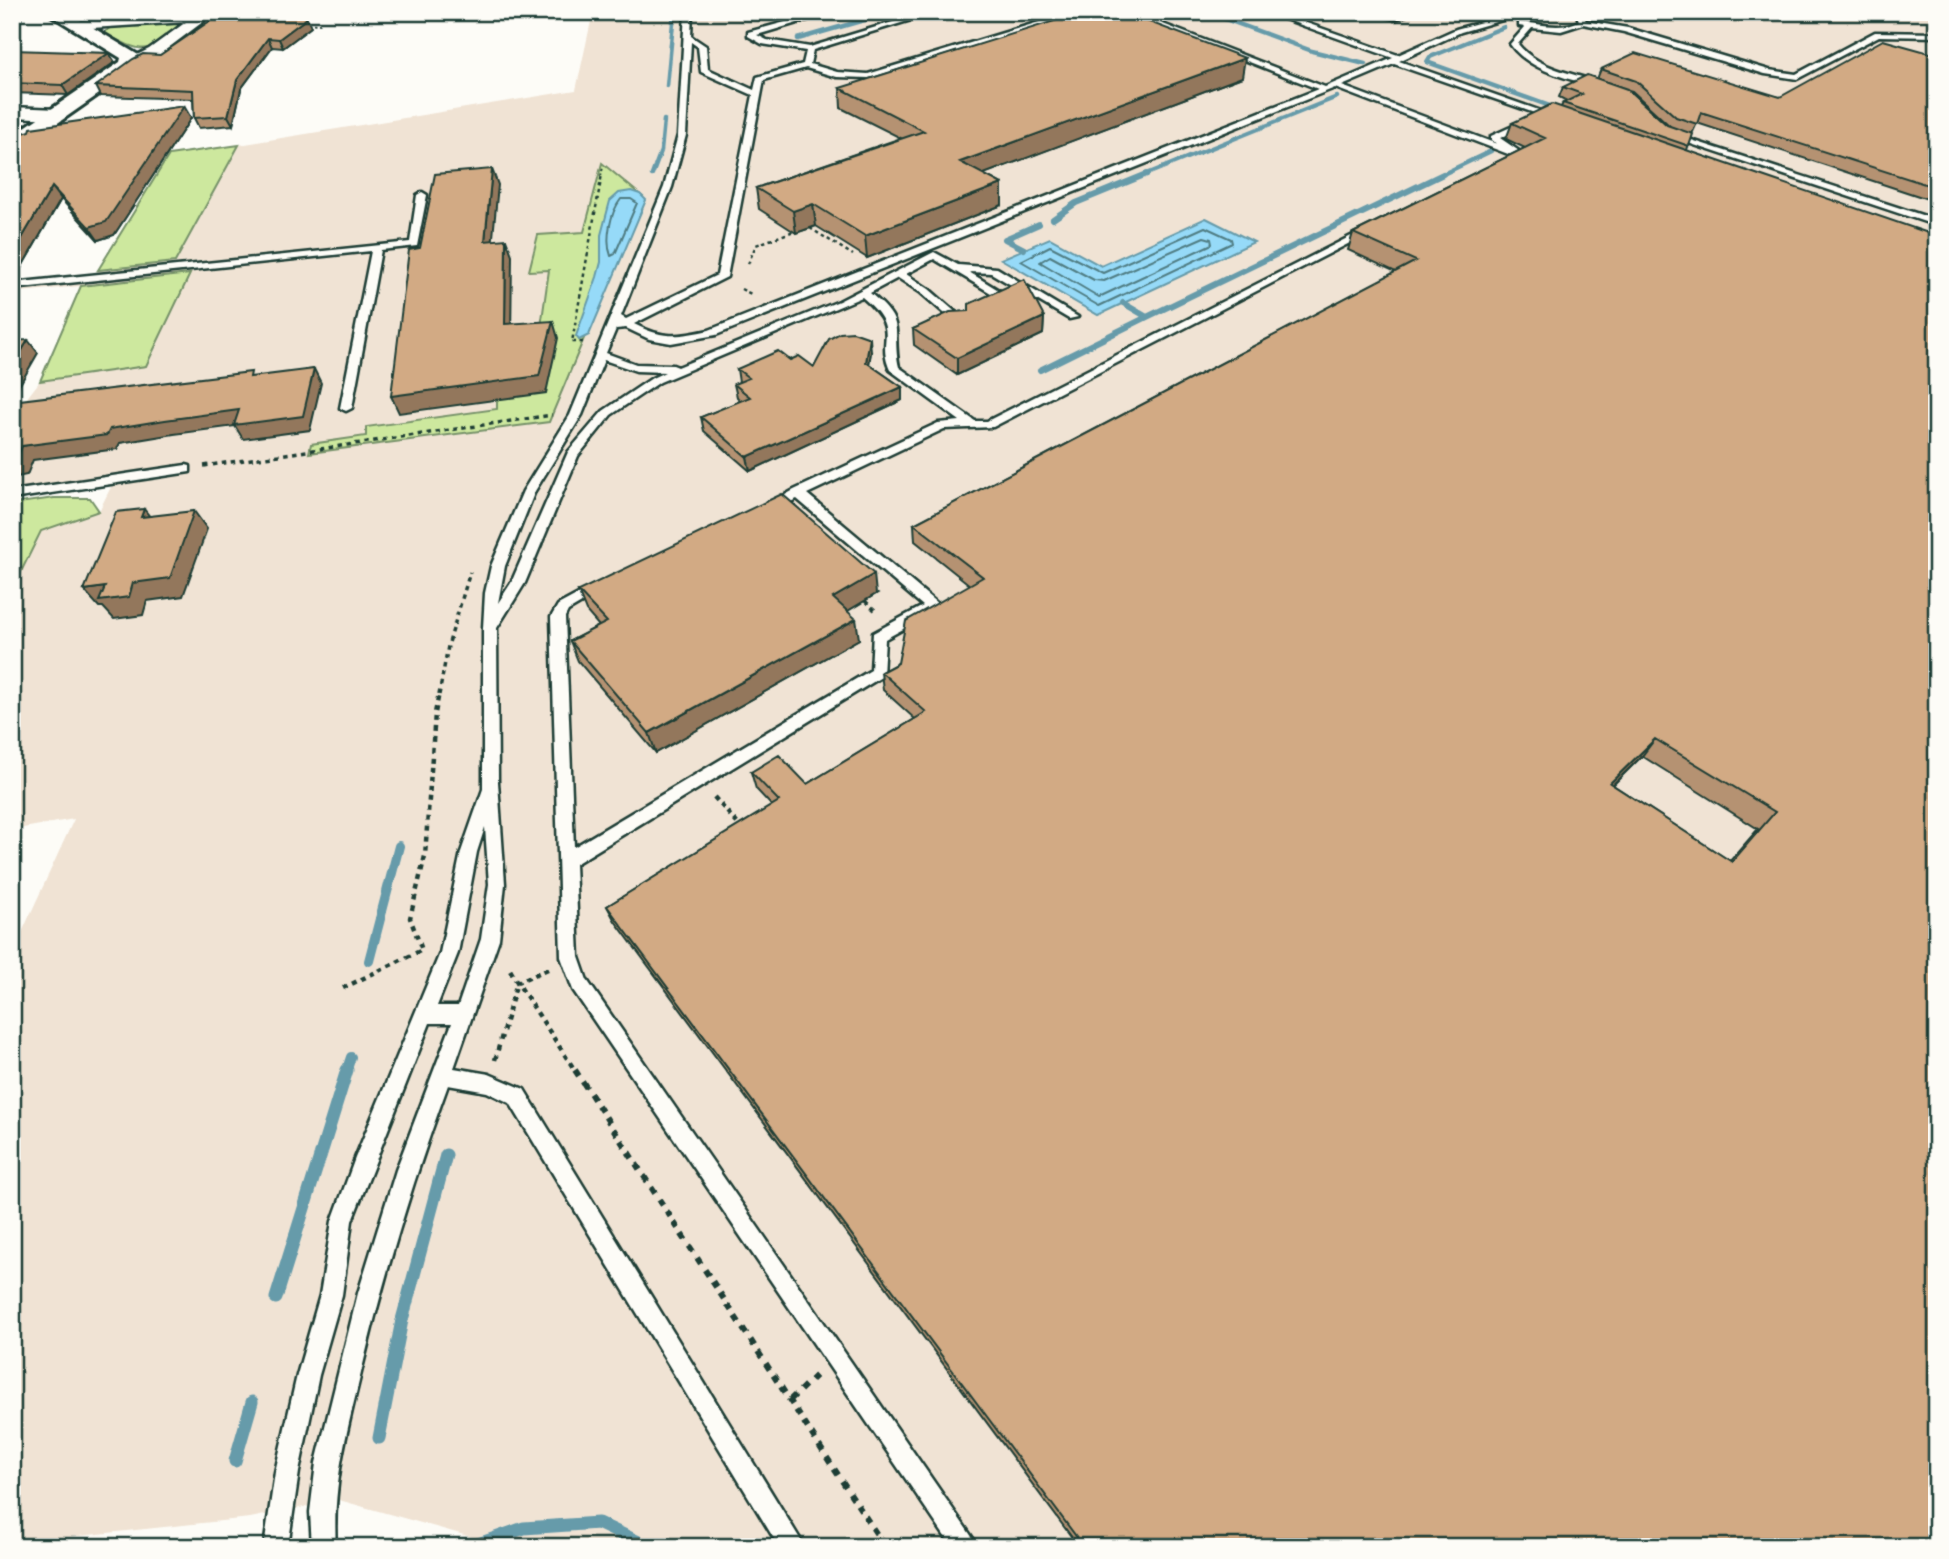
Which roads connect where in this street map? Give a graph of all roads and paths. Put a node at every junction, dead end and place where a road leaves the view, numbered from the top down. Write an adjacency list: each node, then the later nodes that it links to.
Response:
1 (54, 12): 13 (street)
2 (689, 12): 16 (lane)
3 (831, 12): 17 (lane)
4 (934, 12): 17 (lane)
5 (1080, 12): 20 (lane)
6 (1125, 12): 21 (lane)
7 (1268, 12): 18 (lane)
8 (1578, 12): 10 (lane)
9 (1505, 15): 14 (lane); 18 (lane)
10 (1582, 22): 14 (lane); 15 (lane)
11 (294, 23): 12 (path)
12 (322, 24)
13 (76, 25): 19 (street); 19 (street)
14 (1530, 26): 22 (lane)
15 (1937, 35)
16 (687, 36): 23 (lane); 47 (lane)
17 (810, 49): 20 (lane)
18 (1396, 60): 21 (lane); 26 (lane)
19 (128, 65): 25 (street)
20 (806, 65): 23 (lane)
21 (1331, 88): 30 (lane); 34 (lane)
22 (1613, 89)
23 (757, 94): 47 (lane)
24 (12, 112): 25 (street)
25 (57, 114): 29 (street)
26 (1546, 114): 27 (lane); 30 (lane)
27 (1559, 118)
28 (1660, 127): 35 (lane)
29 (12, 146)
30 (1519, 155): 32 (lane)
31 (603, 167): 49 (path)
32 (1494, 167)
33 (422, 195): 38 (lane)
34 (1054, 196): 39 (lane); 47 (lane)
35 (1937, 223)
36 (1383, 224): 54 (lane)
37 (810, 228): 40 (path)
38 (377, 248): 43 (lane); 52 (lane)
39 (934, 255): 41 (lane); 42 (lane)
40 (860, 259)
41 (957, 268): 45 (lane); 46 (lane)
42 (898, 274): 44 (lane); 48 (lane)
43 (12, 286)
44 (863, 292): 51 (lane); 54 (lane)
45 (1005, 297)
46 (1073, 317)
47 (621, 321): 49 (lane)
48 (963, 324)
49 (609, 337): 50 (lane)
50 (601, 355): 51 (lane); 60 (lane)
51 (700, 361): 60 (lane)
52 (346, 408)
53 (560, 414): 55 (path)
54 (971, 425): 56 (lane)
55 (186, 469): 57 (lane)
56 (798, 494): 58 (lane); 64 (lane)
57 (12, 495)
58 (750, 517)
59 (615, 580): 64 (lane)
60 (490, 628): 61 (lane)
61 (490, 782): 70 (lane); 71 (lane)
62 (707, 789): 63 (path)
63 (750, 838)
64 (567, 860): 74 (lane)
65 (422, 950): 69 (path)
66 (506, 964): 68 (path)
67 (548, 969): 68 (path)
68 (517, 982): 72 (path); 75 (path)
69 (343, 988)
70 (425, 1014): 71 (lane); 76 (lane)
71 (464, 1015): 73 (lane)
72 (493, 1068)
73 (442, 1075): 77 (lane); 78 (lane)
74 (836, 1357): 75 (path); 80 (lane)
75 (790, 1400): 79 (path)
76 (276, 1547)
77 (324, 1547)
78 (793, 1547)
79 (886, 1547)
80 (967, 1547)

